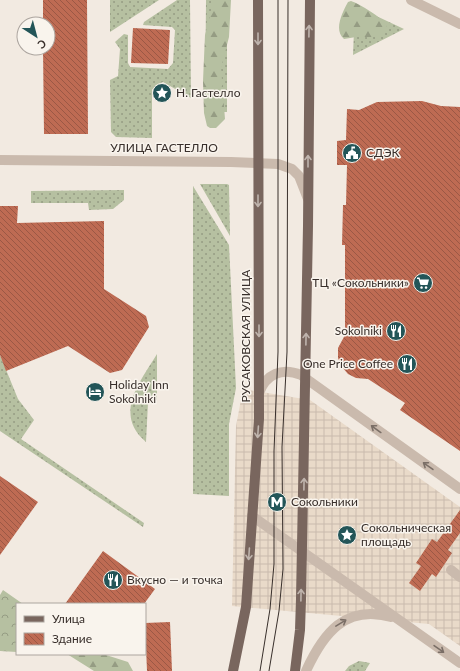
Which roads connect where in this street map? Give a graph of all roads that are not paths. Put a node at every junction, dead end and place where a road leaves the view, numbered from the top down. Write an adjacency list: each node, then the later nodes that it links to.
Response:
1 (258, 0): 6 (main road, РУСАКОВСКАЯ УЛИЦА, one-way to 6)
2 (310, 0): 7 (main road, one-way to 2)
3 (412, 0): 4 (street)
4 (460, 24)
5 (0, 160): 6 (street, УЛИЦА ГАСТЕЛЛО)
6 (258, 162): 7 (street, УЛИЦА ГАСТЕЛЛО); 9 (main road, РУСАКОВСКАЯ УЛИЦА, one-way to 9)
7 (308, 200): 8 (main road, one-way to 7)
8 (306, 378): 9 (street); 10 (street, one-way to 8); 12 (main road, one-way to 8)
9 (259, 393): 11 (main road, РУСАКОВСКАЯ УЛИЦА, one-way to 11)
10 (460, 488)
11 (252, 516): 12 (street); 17 (main road, РУСАКОВСКАЯ УЛИЦА, one-way to 17)
12 (302, 551): 15 (street); 18 (main road, one-way to 12)
13 (451, 570): 14 (street)
14 (460, 576)
15 (397, 619): 16 (street, one-way to 16); 19 (street, one-way to 15)
16 (460, 663)
17 (234, 671)
18 (295, 671)
19 (306, 671)

